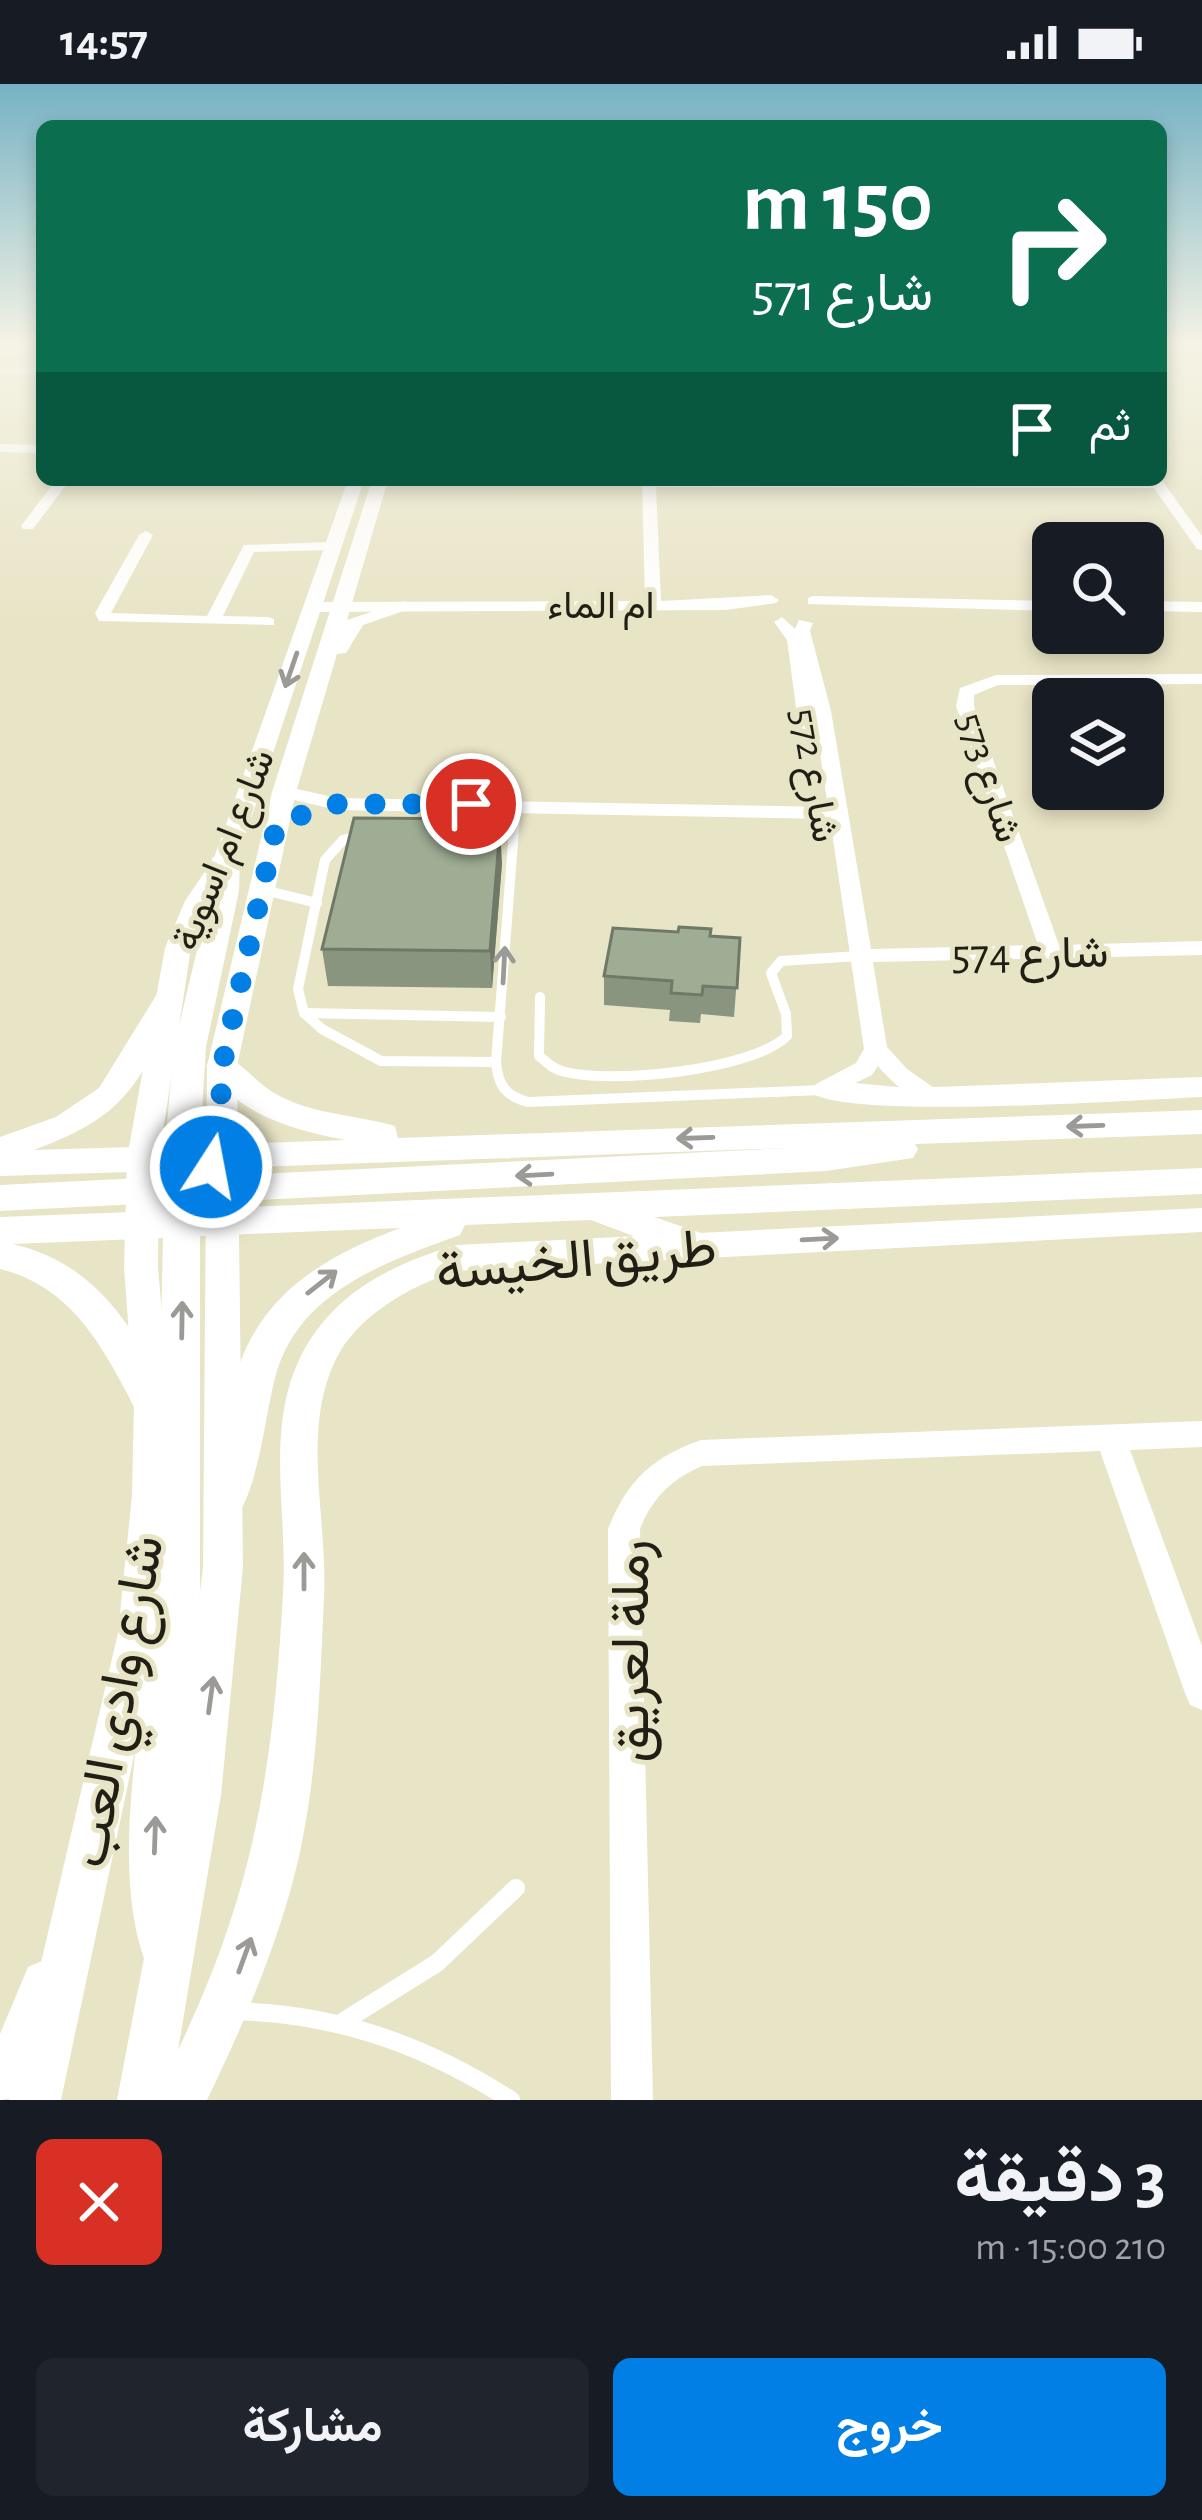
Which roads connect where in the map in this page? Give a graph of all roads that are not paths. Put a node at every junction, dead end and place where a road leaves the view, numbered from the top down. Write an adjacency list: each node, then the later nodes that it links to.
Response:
1 (0, 448): 2 (street)
2 (36, 448)
3 (58, 486): 8 (street)
4 (354, 486): 10 (street, شارع ام اسوية)
5 (378, 486): 12 (street, شارع ام اسوية)
6 (649, 486): 13 (street)
7 (1159, 486): 11 (street)
8 (28, 526)
9 (146, 535): 20 (street)
10 (333, 544): 14 (street, شارع ام اسوية); 20 (street)
11 (1202, 546)
12 (344, 596): 14 (street); 15 (street); 22 (street, شارع ام اسوية)
13 (653, 603): 15 (street, ام الماء); 19 (street, ام الماء)
14 (314, 604): 32 (street, شارع ام اسوية, one-way to 32)
15 (412, 604): 22 (street)
16 (1032, 606): 19 (street, ام الماء)
17 (1164, 606): 18 (street)
18 (1202, 607)
19 (793, 609): 27 (street, شارع 572)
20 (212, 622): 21 (street)
21 (268, 622)
22 (322, 666): 24 (street, شارع ام اسوية)
23 (1202, 680): 36 (street, شارع 573)
24 (284, 792): 25 (street); 28 (street, شارع ام اسوية)
25 (337, 804): 26 (street); 28 (street)
26 (516, 804): 27 (street); 30 (lane)
27 (827, 809): 37 (street, شارع 572)
28 (277, 823): 33 (street, شارع ام اسوية)
29 (488, 834): 30 (lane)
30 (512, 834): 41 (lane, one-way to 30)
31 (371, 835): 34 (lane)
32 (226, 858): 39 (street, شارع ام اسوية); 53 (main road)
33 (260, 889): 34 (lane); 44 (street, شارع ام اسوية)
34 (317, 903): 40 (lane)
35 (1202, 948): 36 (street, شارع 574)
36 (1051, 952): 37 (street, شارع 574)
37 (859, 956): 38 (lane); 42 (street, شارع 572)
38 (539, 997)
39 (168, 1001): 50 (main road); 53 (street, شارع ام اسوية)
40 (304, 1013): 41 (lane); 43 (lane)
41 (501, 1017): 43 (lane)
42 (876, 1049): 46 (street); 47 (street)
43 (496, 1062): 46 (lane)
44 (222, 1066): 49 (main road); 53 (street, شارع ام اسوية)
45 (1202, 1087): 47 (street, طريق الخيسة)
46 (824, 1090): 47 (street, طريق الخيسة)
47 (937, 1113): 48 (main road, طريق الخيسة, one-way to 47); 49 (main road, طريق الخيسة, one-way to 49); 53 (main road, one-way to 53)
48 (1202, 1122)
49 (444, 1147): 53 (main road, طريق الخيسة)
50 (0, 1150)
51 (0, 1164): 53 (main road, طريق الخيسة)
52 (1202, 1180): 55 (main road, طريق الخيسة)
53 (181, 1190): 54 (main road); 56 (main road, طريق الخيسة); 58 (main road, طريق الخيسة); 63 (street, شارع وادي العب); 66 (street, شارع وادي العب); 70 (main road, one-way to 53)
54 (0, 1198)
55 (587, 1208): 56 (main road, طريق الخيسة); 59 (main road)
56 (483, 1212): 66 (main road, one-way to 56)
57 (1202, 1220): 59 (street, طريق الخيسة, one-way to 57)
58 (0, 1231)
59 (694, 1245): 71 (street, طريق الخيسة, one-way to 59)
60 (0, 1255): 62 (main road)
61 (0, 1270): 62 (street)
62 (55, 1273): 63 (main road)
63 (152, 1402): 69 (street, شارع وادي العب)
64 (1202, 1434): 65 (street, رملة لعريق)
65 (1111, 1438): 67 (street); 78 (street, رملة لعريق)
66 (226, 1497): 70 (street, شارع وادي العب, one-way to 66)
67 (1202, 1693)
68 (516, 1888): 72 (lane)
69 (77, 1909): 73 (street); 74 (street, شارع وادي العب)
70 (167, 1950): 75 (street, شارع وادي العب)
71 (224, 2011): 72 (lane); 76 (street, طريق الخيسة)
72 (344, 2021): 77 (lane)
73 (0, 2083)
74 (35, 2100)
75 (143, 2100)
76 (180, 2100)
77 (511, 2100)
78 (632, 2100)

